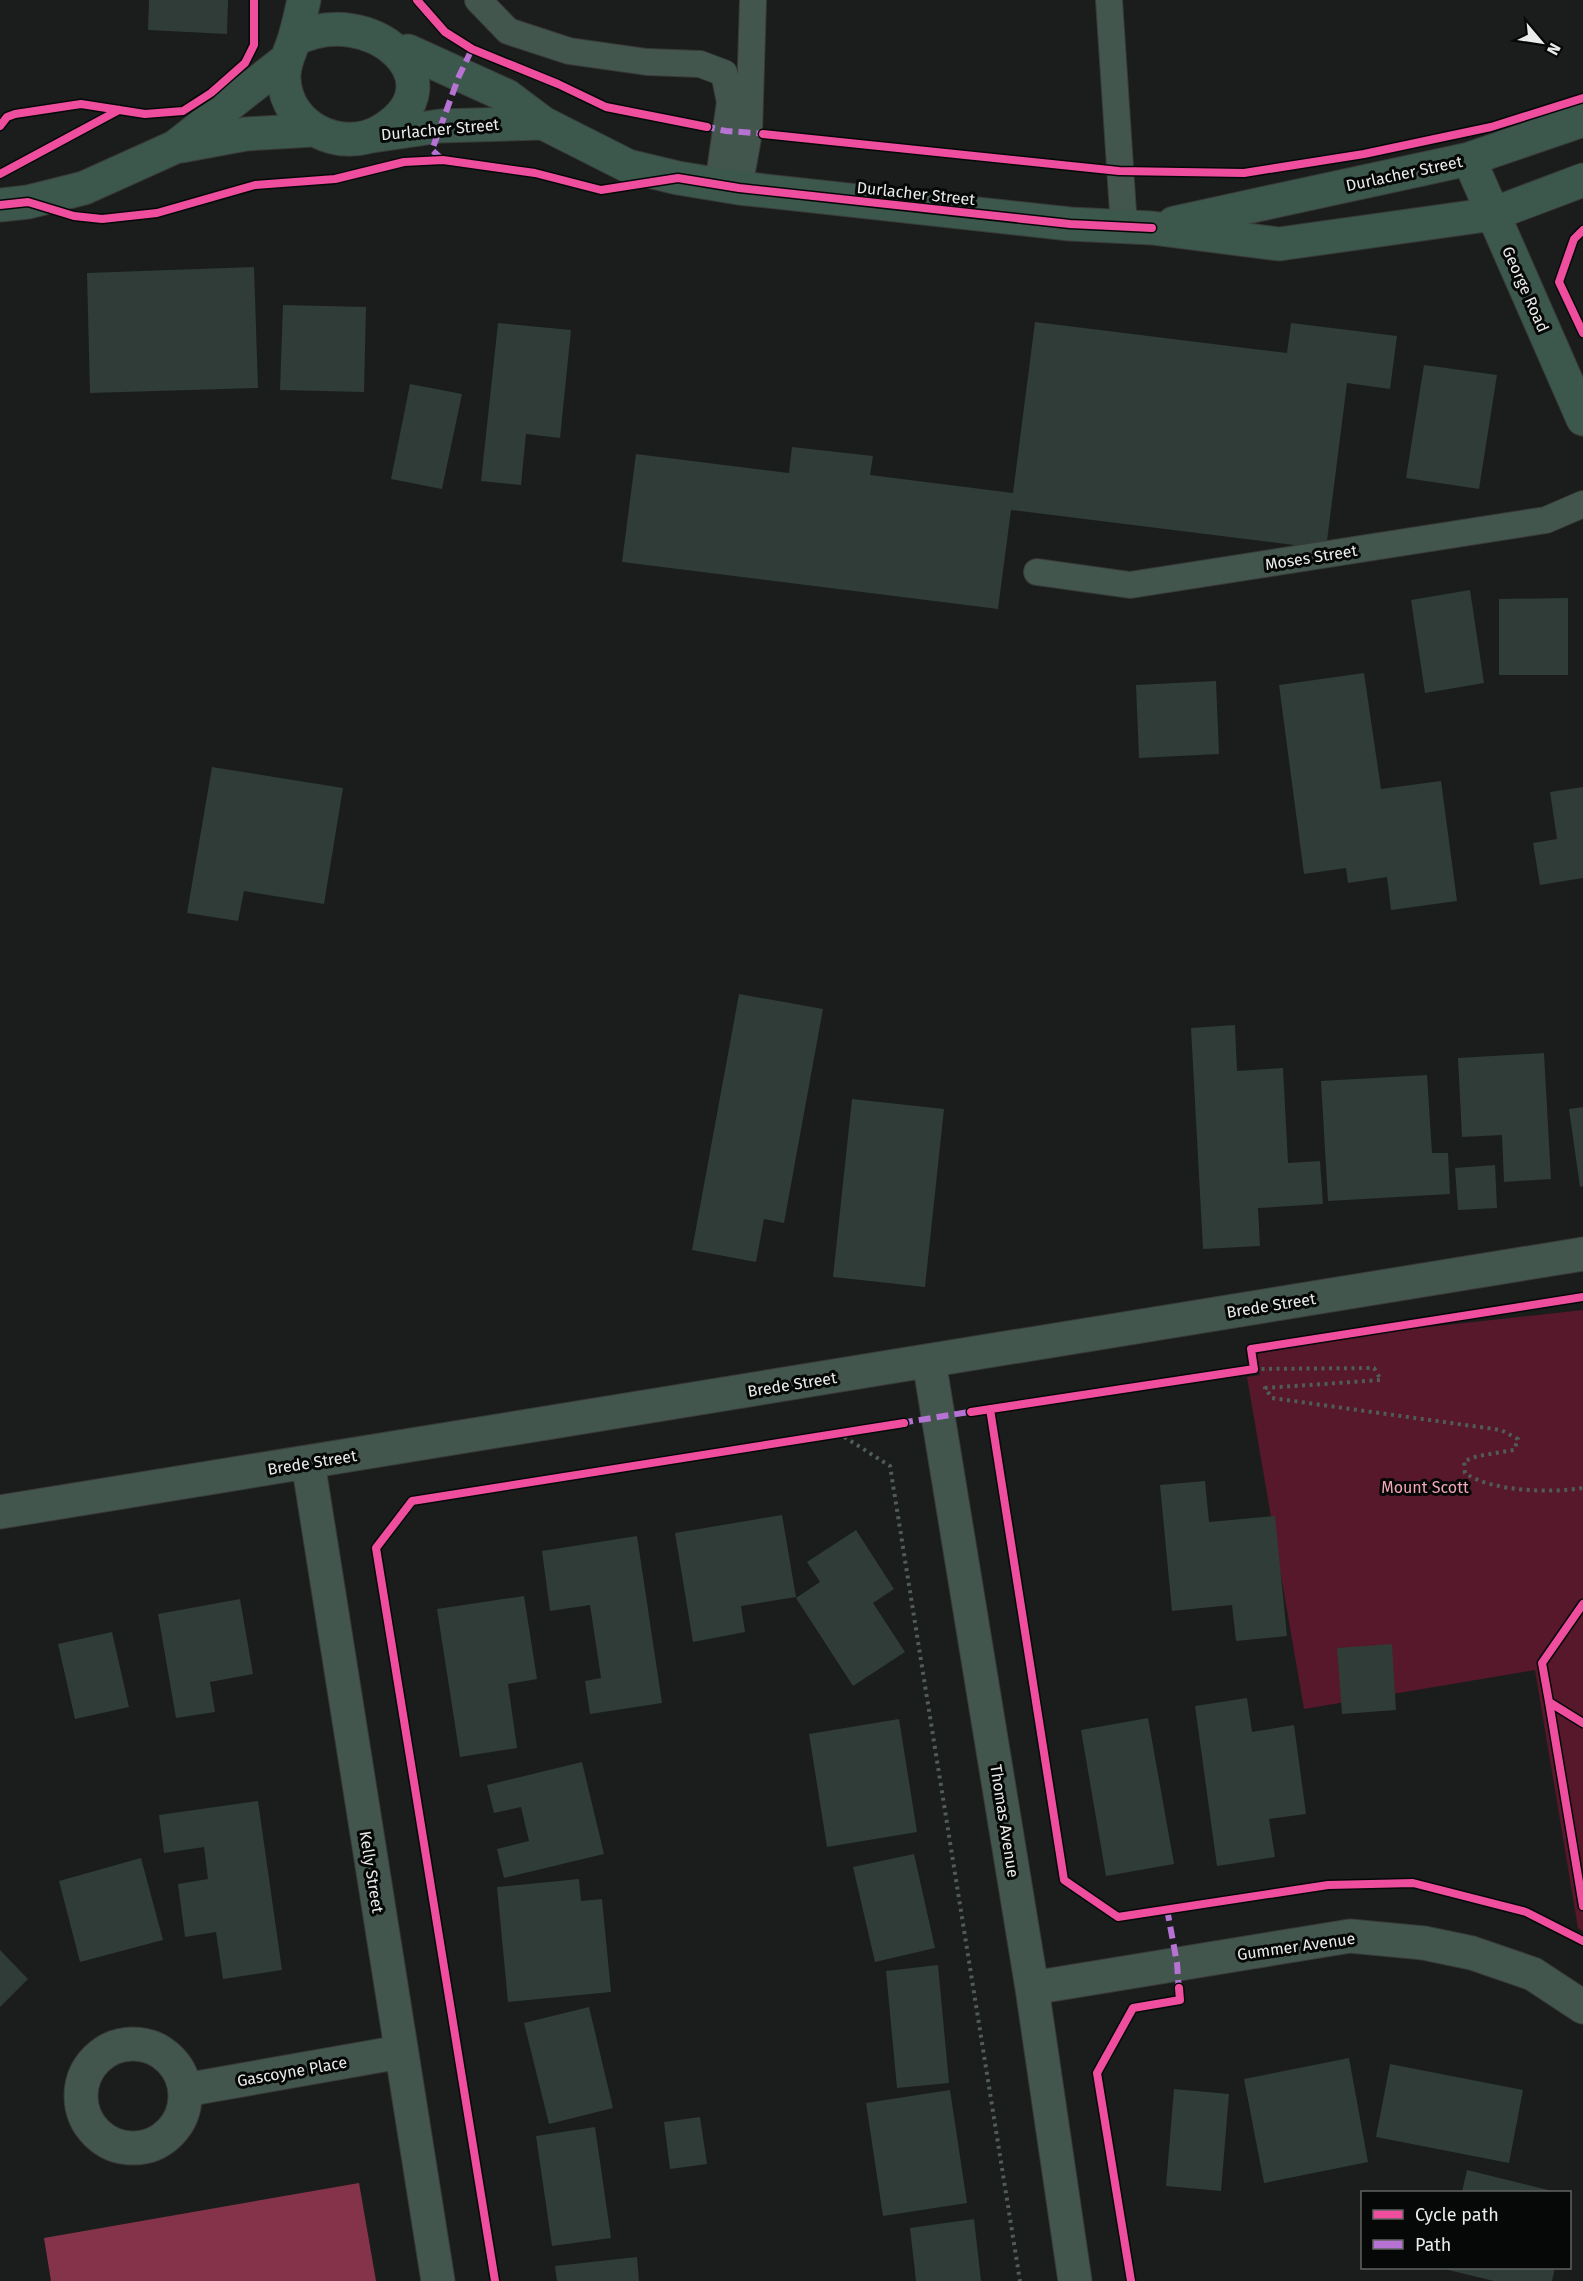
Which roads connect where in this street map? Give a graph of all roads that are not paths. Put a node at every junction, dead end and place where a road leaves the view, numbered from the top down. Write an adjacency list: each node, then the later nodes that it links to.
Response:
1 (304, 0): 6 (main road)
2 (478, 0): 14 (lane)
3 (753, 0): 14 (lane)
4 (1110, 0): 17 (lane)
5 (397, 31): 6 (main road); 8 (main road, Durlacher Street); 10 (main road)
6 (290, 50): 9 (main road); 11 (main road)
7 (1583, 120): 12 (main road, Durlacher Street)
8 (543, 123): 10 (main road, Durlacher Street); 14 (main road, Durlacher Street)
9 (313, 130): 10 (main road); 11 (main road)
10 (372, 136)
11 (175, 147): 15 (main road)
12 (1469, 159): 16 (main road, George Road); 17 (main road, Durlacher Street)
13 (1583, 180): 16 (main road, Durlacher Street)
14 (728, 187): 17 (main road, Durlacher Street)
15 (0, 205)
16 (1493, 214): 17 (main road, Durlacher Street); 18 (main road, George Road)
17 (1138, 227)
18 (1583, 419)
19 (1583, 504): 20 (lane, Moses Street)
20 (1037, 572)
21 (1583, 1254): 22 (street, Brede Street)
22 (929, 1361): 23 (street, Brede Street); 25 (street, Thomas Avenue)
23 (308, 1462): 24 (street, Brede Street); 27 (street, Kelly Street)
24 (0, 1512)
25 (1032, 1988): 26 (street, Gummer Avenue); 30 (street, Thomas Avenue)
26 (1583, 2007)
27 (400, 2052): 28 (street, Gascoyne Place); 29 (street, Kelly Street)
28 (185, 2090)
29 (438, 2281)
30 (1075, 2281)

